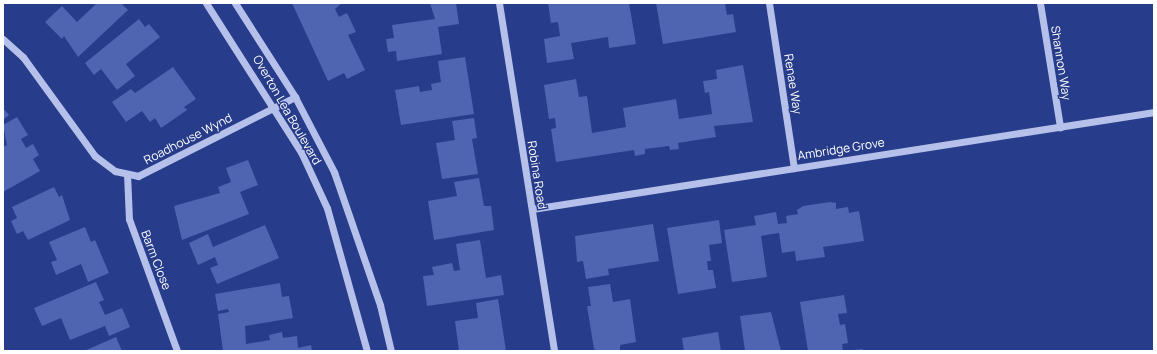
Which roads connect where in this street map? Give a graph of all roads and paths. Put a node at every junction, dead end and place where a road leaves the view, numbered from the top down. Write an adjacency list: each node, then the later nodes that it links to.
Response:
1 (206, 3): 8 (street, Overton Lea Boulevard)
2 (235, 3): 7 (street, Overton Lea Boulevard)
3 (499, 3): 13 (street, Robina Road)
4 (769, 3): 11 (street, Renae Way)
5 (1040, 3): 10 (street, Shannon Way)
6 (3, 39): 12 (street, Roadhouse Wynd)
7 (295, 97): 8 (street, Roadhouse Wynd); 16 (street, Overton Lea Boulevard)
8 (274, 108): 12 (street, Roadhouse Wynd); 15 (street, Overton Lea Boulevard)
9 (1154, 112): 10 (street, Ambridge Grove)
10 (1060, 127): 11 (street, Ambridge Grove)
11 (794, 168): 13 (street, Ambridge Grove)
12 (127, 174): 14 (street, Barm Close)
13 (532, 209): 17 (street, Robina Road)
14 (177, 351)
15 (367, 351)
16 (391, 351)
17 (554, 351)

